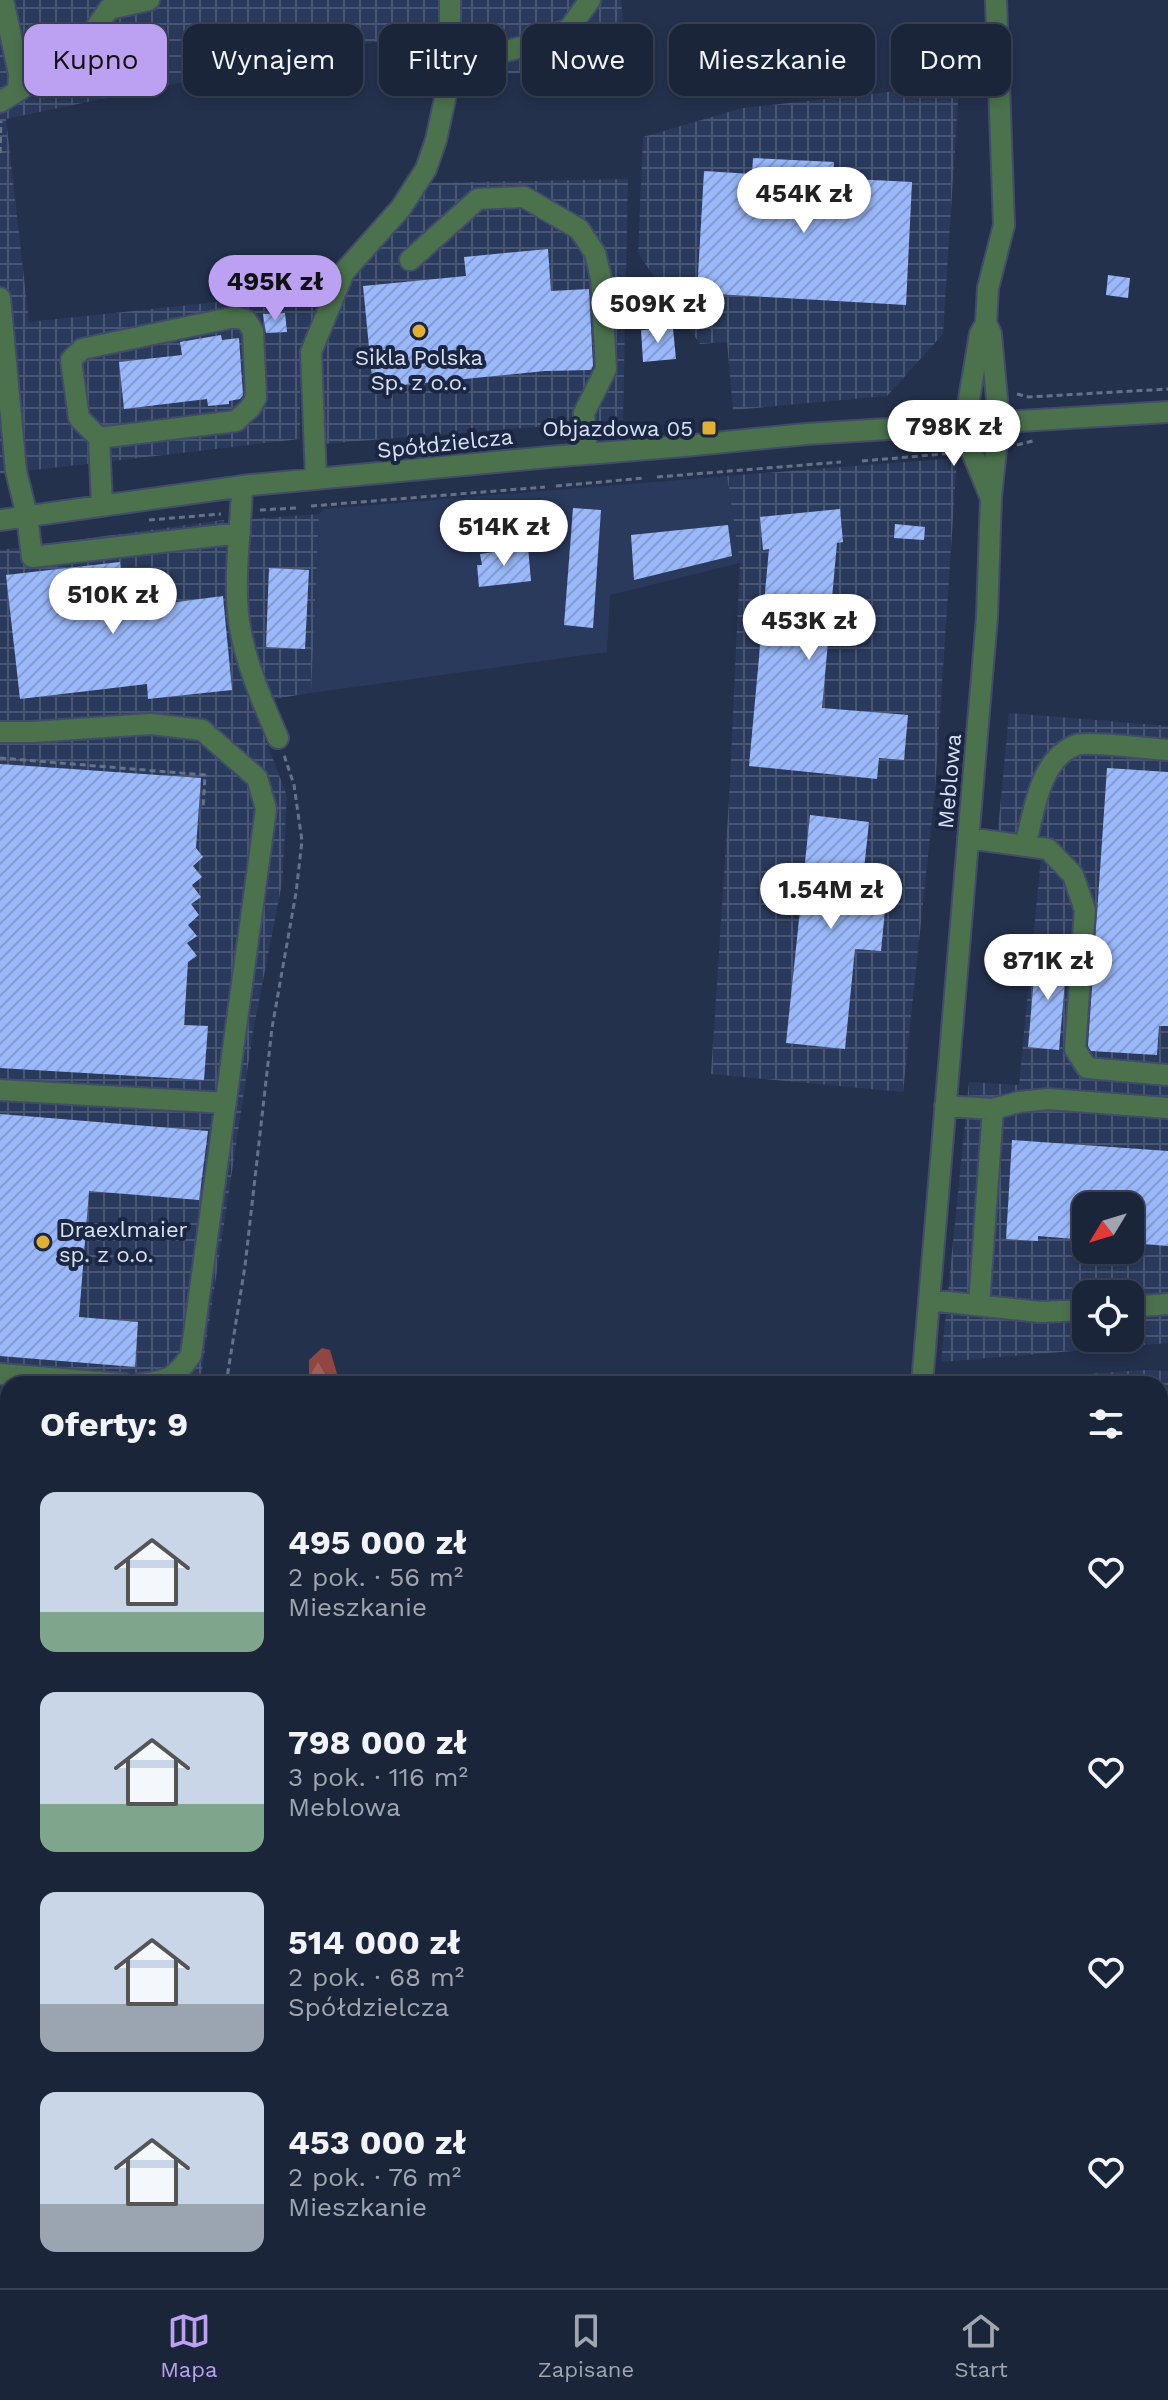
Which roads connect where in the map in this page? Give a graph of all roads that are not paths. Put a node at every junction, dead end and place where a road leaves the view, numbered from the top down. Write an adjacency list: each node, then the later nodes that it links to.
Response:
1 (3, 0): 9 (street)
2 (450, 0): 7 (street)
3 (590, 0): 8 (street)
4 (996, 0): 14 (street)
5 (106, 4): 6 (street); 9 (street)
6 (143, 6)
7 (450, 24)
8 (506, 51)
9 (18, 91): 11 (street)
10 (445, 96): 20 (street)
11 (2, 108)
12 (410, 260): 19 (street)
13 (0, 298): 24 (street)
14 (986, 323): 16 (street); 17 (street)
15 (1168, 412): 16 (street, Spółdzielcza)
16 (999, 421): 17 (street, Spółdzielcza); 22 (street, Meblowa)
17 (965, 423): 19 (street, Spółdzielcza); 22 (street)
18 (99, 438): 18 (street); 23 (street)
19 (587, 454): 20 (street, Spółdzielcza)
20 (316, 479): 21 (street, Spółdzielcza)
21 (242, 486): 23 (street, Spółdzielcza); 26 (street)
22 (991, 497): 30 (street, Meblowa)
23 (102, 506): 24 (street, Spółdzielcza)
24 (27, 516): 25 (street, Spółdzielcza); 26 (street)
25 (0, 520)
26 (240, 533): 28 (street)
27 (0, 732): 34 (street)
28 (278, 738)
29 (1168, 750): 31 (street)
30 (968, 838): 31 (street); 35 (street, Meblowa)
31 (1025, 846): 32 (street)
32 (1168, 1075)
33 (0, 1090): 34 (street)
34 (226, 1103): 45 (street)
35 (945, 1106): 37 (street); 38 (street, Meblowa)
36 (1168, 1108): 37 (street)
37 (993, 1109): 40 (street)
38 (929, 1300): 40 (street); 46 (street, Meblowa)
39 (1168, 1304): 41 (street)
40 (979, 1305): 42 (street)
41 (1144, 1306)
42 (1072, 1311)
43 (0, 1374): 44 (street)
44 (25, 1376)
45 (174, 1376)
46 (923, 1376)

